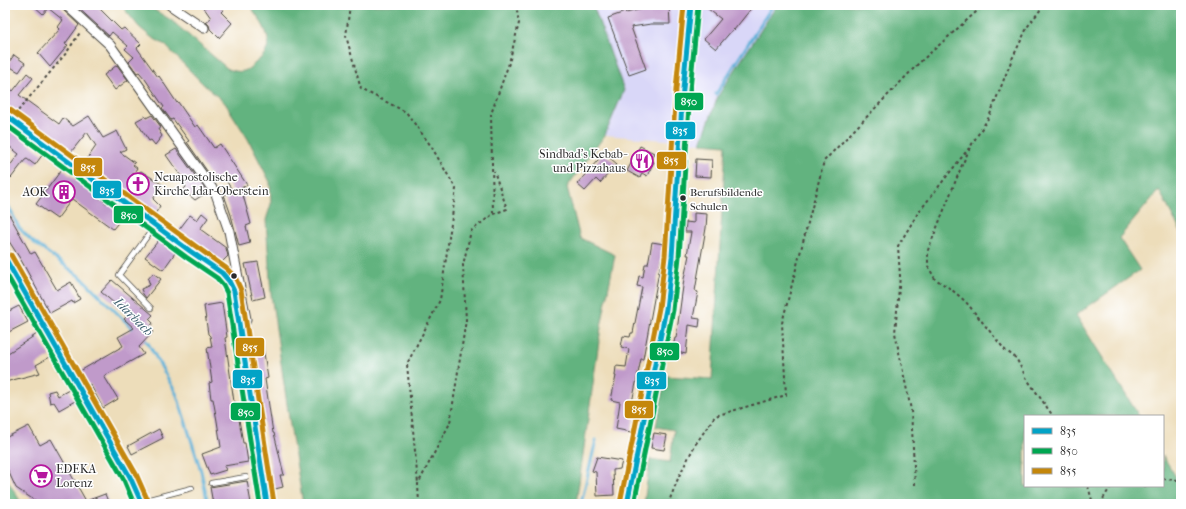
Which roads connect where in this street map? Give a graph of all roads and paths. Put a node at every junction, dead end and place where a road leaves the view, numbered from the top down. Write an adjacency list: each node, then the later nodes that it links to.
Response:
1 (66, 5): 8 (street)
2 (170, 5): 9 (street)
3 (350, 5): 22 (path)
4 (516, 5): 12 (path)
5 (691, 5): 31 (main road)
6 (984, 5): 32 (path)
7 (1044, 5): 11 (path)
8 (86, 23): 10 (path); 17 (street)
9 (204, 28)
10 (8, 117): 14 (main road)
11 (972, 144): 18 (path); 23 (path)
12 (492, 168): 13 (path); 13 (path)
13 (493, 214): 22 (path)
14 (156, 226): 16 (lane); 17 (main road)
15 (5, 258): 28 (main road)
16 (150, 308)
17 (242, 340): 29 (main road)
18 (1051, 415)
19 (246, 477): 21 (lane)
20 (1164, 479): 27 (path)
21 (210, 483)
22 (418, 484): 30 (path)
23 (915, 485)
24 (1088, 487): 33 (path)
25 (1110, 487): 34 (path)
26 (192, 488): 28 (lane)
27 (1181, 488)
28 (141, 503)
29 (267, 504)
30 (419, 504)
31 (627, 504)
32 (668, 504)
33 (1093, 504)
34 (1100, 504)

